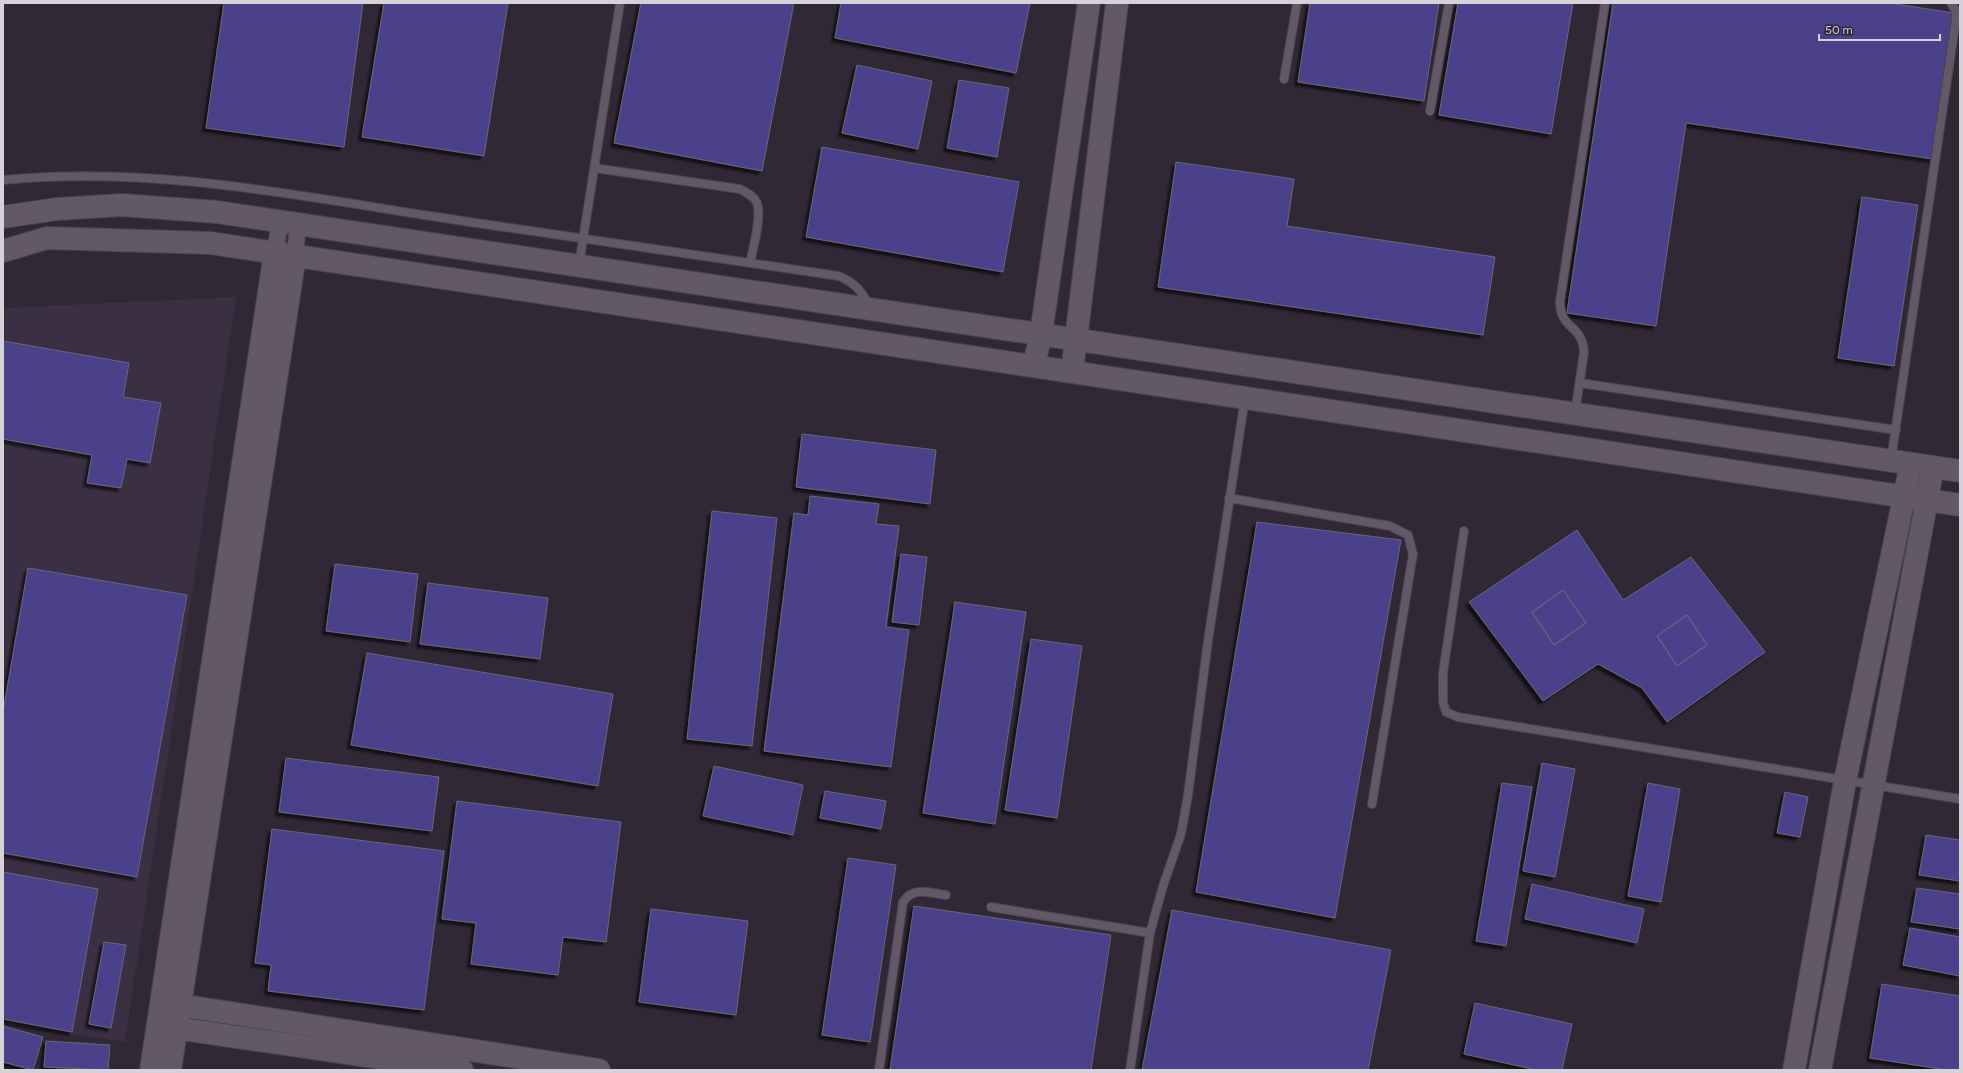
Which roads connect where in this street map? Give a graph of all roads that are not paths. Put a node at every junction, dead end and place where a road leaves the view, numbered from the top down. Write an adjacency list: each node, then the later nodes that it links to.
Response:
1 (620, 3): 10 (lane)
2 (1089, 3): 20 (street)
3 (1117, 3): 21 (street)
4 (1297, 3): 8 (lane)
5 (1449, 3): 9 (lane)
6 (1605, 3): 24 (lane)
7 (1951, 3): 27 (lane)
8 (1284, 79)
9 (1430, 111)
10 (594, 168): 14 (lane); 17 (lane)
11 (3, 180): 14 (lane)
12 (3, 217): 13 (street)
13 (289, 223): 16 (street); 18 (street)
14 (583, 240): 17 (lane); 18 (lane)
15 (3, 251): 16 (street)
16 (285, 254): 22 (street); 43 (street)
17 (750, 263): 19 (lane)
18 (579, 266): 19 (street)
19 (872, 309): 20 (street)
20 (1041, 334): 21 (street); 22 (street)
21 (1075, 340): 23 (street); 26 (street)
22 (1034, 365): 23 (street)
23 (1072, 372): 25 (street)
24 (1580, 383): 26 (lane); 27 (lane)
25 (1245, 398): 31 (street); 32 (lane)
26 (1575, 414): 28 (street)
27 (1896, 430): 28 (lane)
28 (1901, 463): 29 (street); 31 (street)
29 (1933, 467): 30 (street); 33 (street)
30 (1960, 471)
31 (1906, 496): 33 (street); 36 (street)
32 (1229, 498): 39 (lane); 42 (lane)
33 (1928, 500): 34 (street); 37 (street)
34 (1960, 505)
35 (1464, 531): 36 (lane)
36 (1845, 781): 37 (lane); 51 (street)
37 (1872, 786): 38 (lane); 52 (street)
38 (1960, 799)
39 (1372, 804)
40 (946, 895): 49 (lane)
41 (991, 907): 42 (lane)
42 (1150, 933): 50 (lane)
43 (170, 1004): 44 (street); 48 (street)
44 (167, 1026): 45 (street); 46 (street); 47 (street)
45 (151, 1070)
46 (170, 1070)
47 (462, 1070)
48 (599, 1070)
49 (880, 1070)
50 (1130, 1070)
51 (1794, 1070)
52 (1820, 1070)

